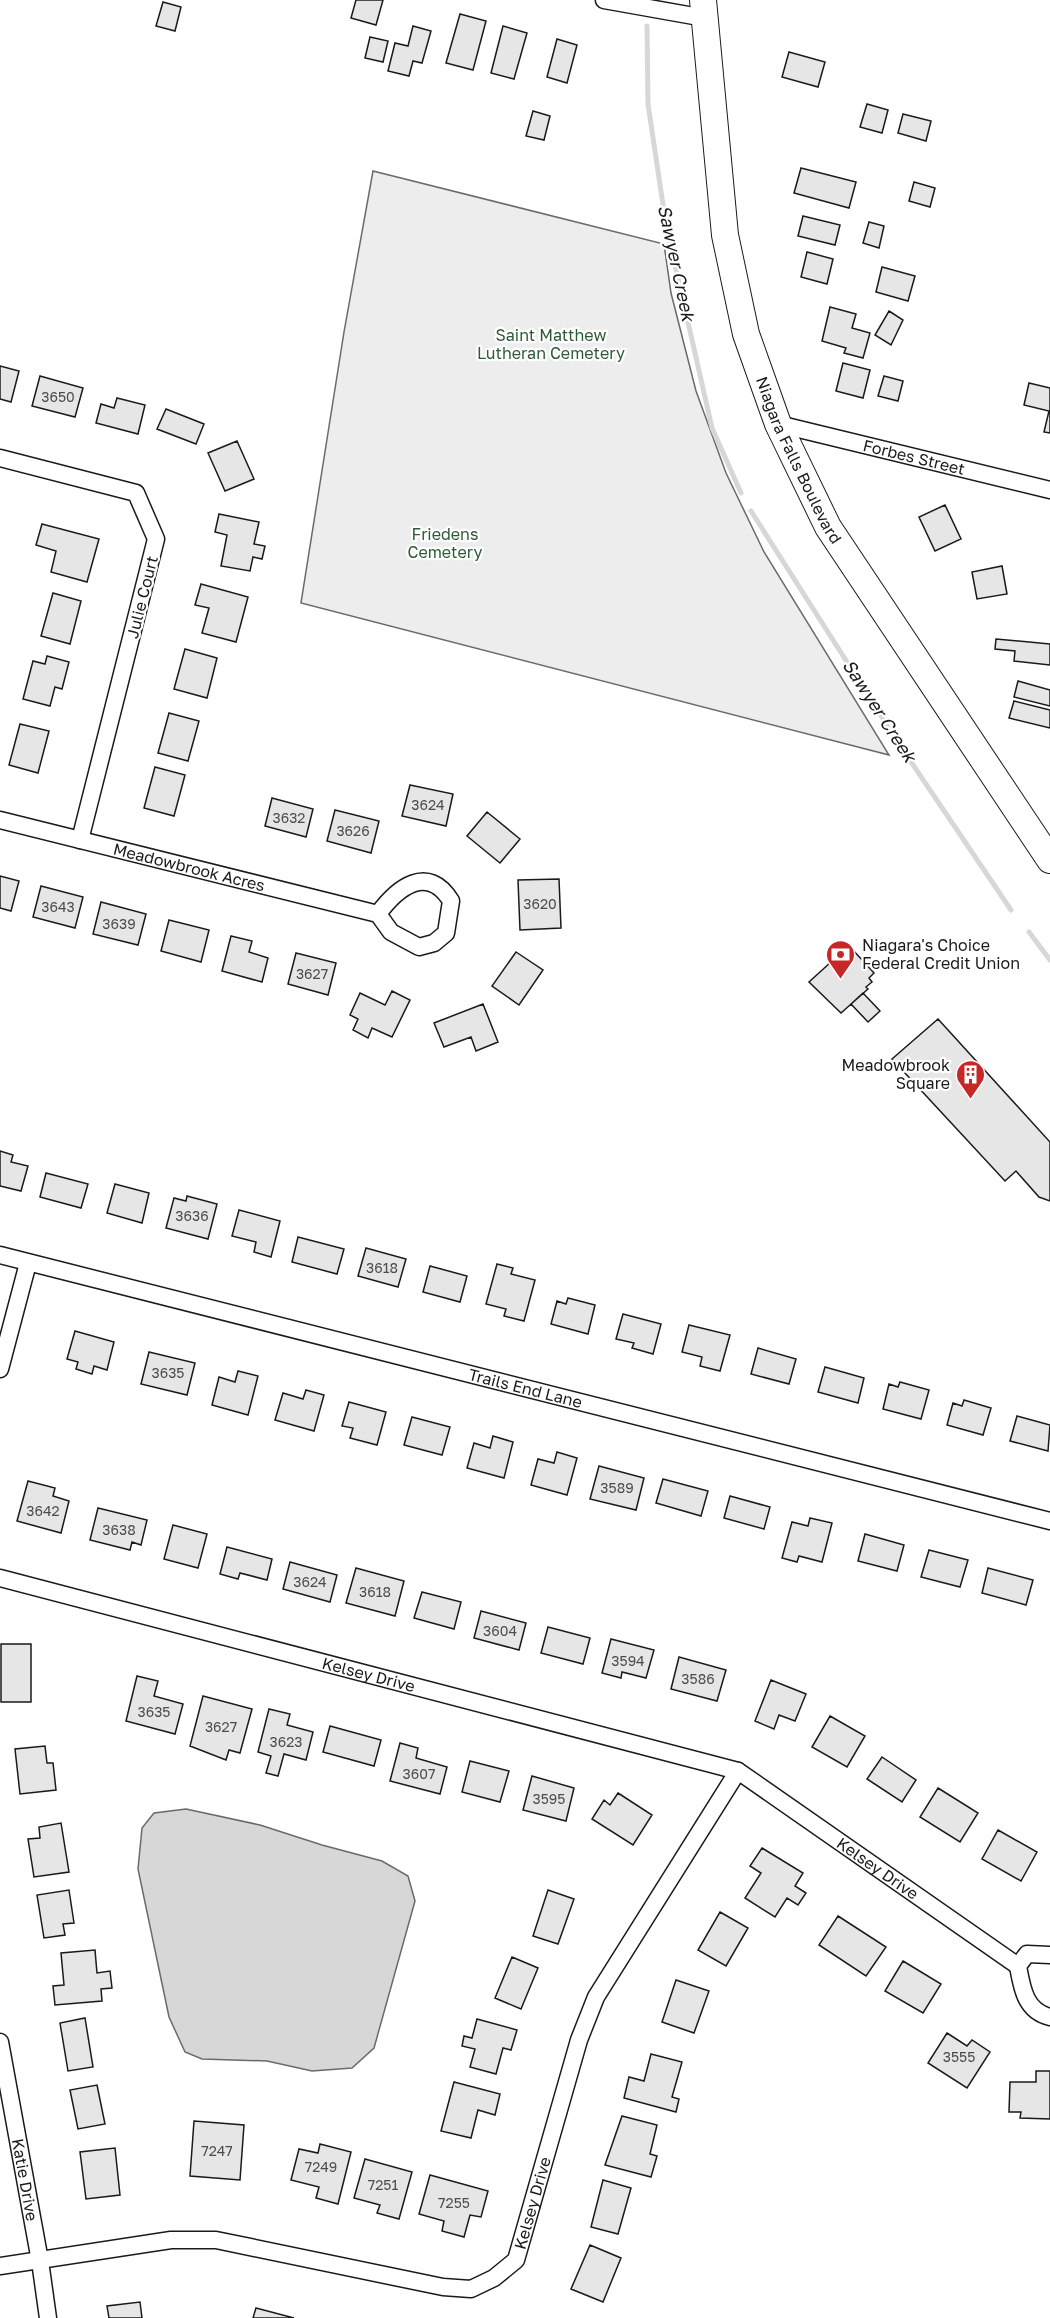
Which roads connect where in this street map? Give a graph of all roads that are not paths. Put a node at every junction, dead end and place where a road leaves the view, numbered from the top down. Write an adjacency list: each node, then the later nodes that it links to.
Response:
1 (604, 0): 2 (street)
2 (704, 9): 3 (main road, Niagara Falls Boulevard)
3 (778, 424): 5 (street, Forbes Street); 8 (main road, Niagara Falls Boulevard)
4 (0, 458): 7 (street, Julie Court)
5 (1050, 490)
6 (0, 820): 7 (street, Meadowbrook Acres)
7 (80, 840): 9 (street, Meadowbrook Acres)
8 (1050, 860)
9 (378, 914): 9 (street)
10 (0, 1256): 11 (street, Trails End Lane)
11 (28, 1263): 12 (street); 13 (street, Trails End Lane)
12 (0, 1369)
13 (1050, 1521)
14 (0, 1578): 15 (street, Kelsey Drive)
15 (738, 1771): 17 (street, Kelsey Drive); 20 (street, Kelsey Drive)
16 (1050, 1955): 17 (street)
17 (1018, 1966): 18 (street)
18 (1050, 2017)
19 (0, 2042): 20 (street, Katie Drive)
20 (40, 2261): 21 (street, Kelsey Drive); 22 (street, Katie Drive)
21 (0, 2266)
22 (48, 2318)

